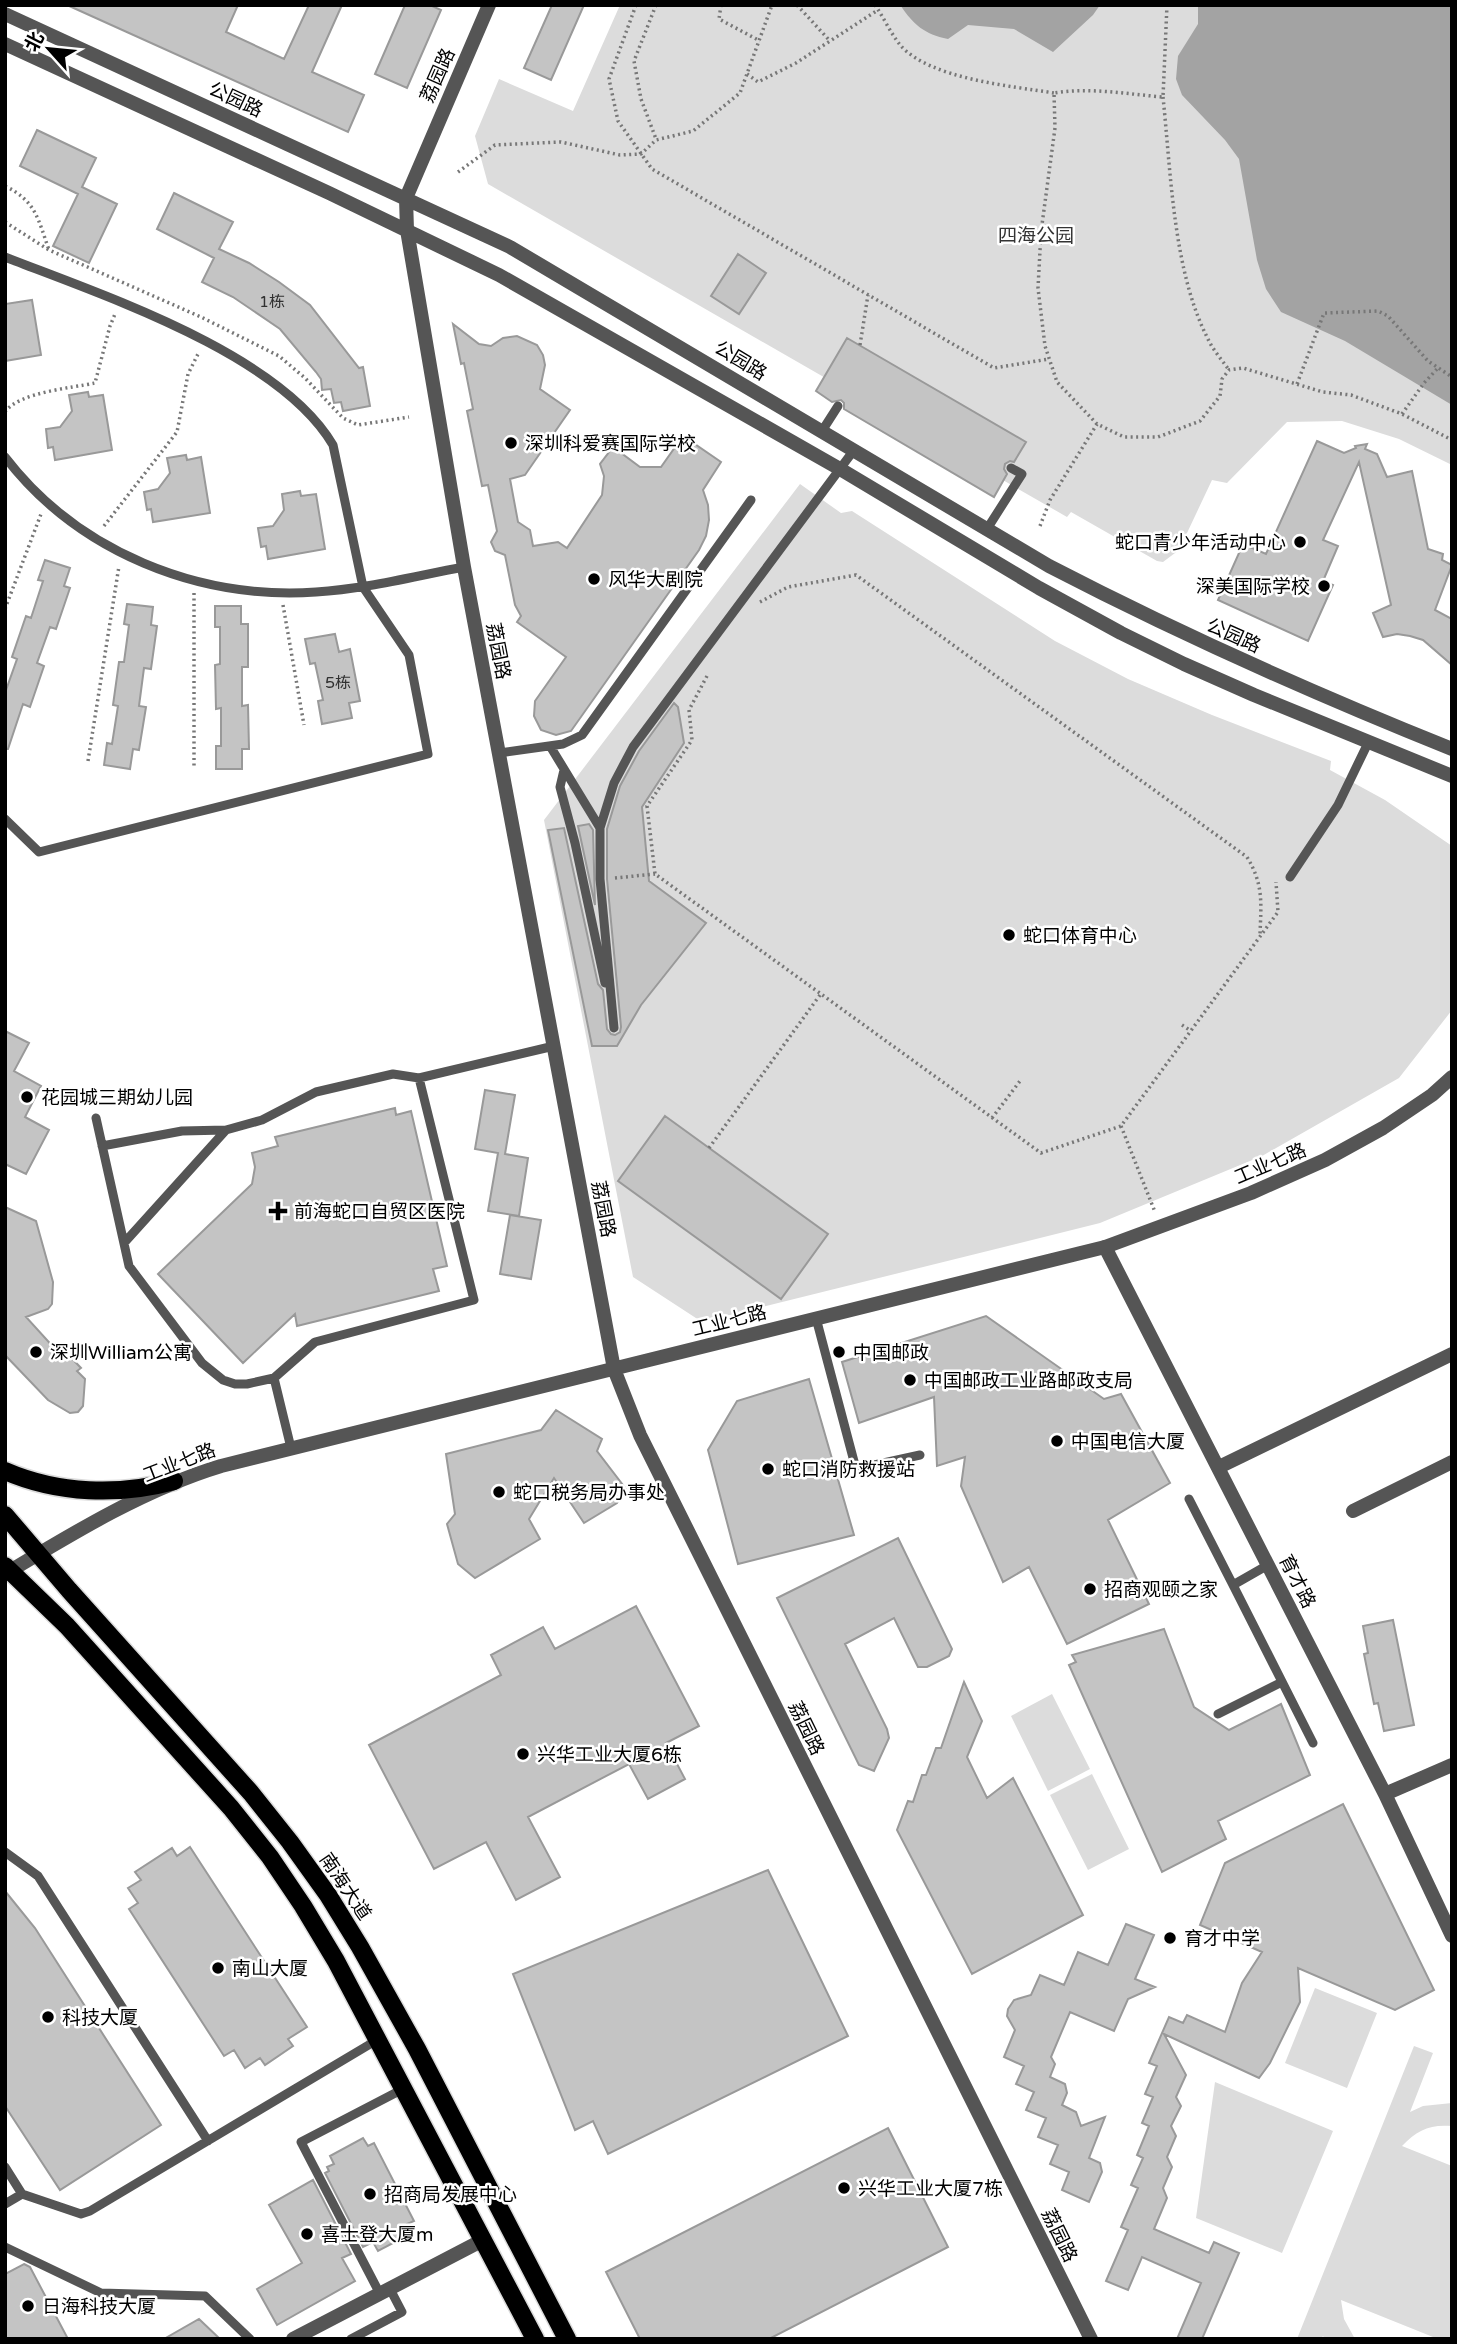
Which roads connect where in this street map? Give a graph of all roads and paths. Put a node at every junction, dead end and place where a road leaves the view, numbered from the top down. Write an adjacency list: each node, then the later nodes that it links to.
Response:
1 (489, 5): 20 (street, 荔园路)
2 (636, 5): 17 (path)
3 (656, 5): 16 (path)
4 (721, 5): 10 (path)
5 (772, 5): 10 (path)
6 (797, 5): 11 (path)
7 (1167, 5): 15 (path)
8 (876, 7): 11 (path); 14 (path)
9 (5, 14): 20 (street, 公园路)
10 (760, 41): 13 (path)
11 (830, 41): 13 (path)
12 (5, 44): 21 (street)
13 (747, 74): 16 (path)
14 (1054, 93): 15 (path); 28 (path)
15 (1163, 97): 30 (path)
16 (656, 140): 17 (path)
17 (641, 154): 18 (path); 24 (path)
18 (458, 172)
19 (5, 186): 22 (path)
20 (406, 198): 21 (street, 荔园路); 37 (street, 公园路)
21 (407, 230): 42 (street); 49 (street, 荔园路)
22 (49, 250)
23 (5, 257): 25 (lane)
24 (868, 295): 27 (path); 28 (path)
25 (120, 302): 26 (lane); 34 (path)
26 (204, 341): 47 (path); 51 (lane)
27 (860, 345)
28 (1049, 359): 36 (path)
29 (1437, 369): 31 (path); 32 (path); 35 (path)
30 (1229, 370): 32 (path); 36 (path)
31 (1452, 377)
32 (1297, 384): 35 (path)
33 (838, 406): 37 (lane)
34 (5, 412)
35 (1402, 414): 38 (path)
36 (1097, 424): 45 (path)
37 (822, 430): 39 (street, 公园路)
38 (1452, 440)
39 (854, 450): 42 (lane); 46 (street, 公园路)
40 (5, 457): 44 (lane)
41 (1011, 468): 46 (lane)
42 (840, 469): 57 (street); 66 (lane)
43 (751, 500): 58 (lane)
44 (45, 502): 47 (lane); 54 (path)
45 (1040, 526)
46 (988, 529): 59 (street, 公园路)
47 (94, 539): 48 (lane)
48 (121, 554): 50 (lane); 61 (path)
49 (464, 567): 51 (lane); 60 (street, 荔园路)
50 (194, 580): 52 (lane); 62 (path)
51 (363, 587): 52 (lane); 65 (lane)
52 (280, 592): 56 (path)
53 (764, 594): 71 (path)
54 (5, 609)
55 (707, 675): 67 (path)
56 (304, 725)
57 (1368, 743): 64 (street); 69 (lane)
58 (550, 746): 60 (lane); 63 (lane)
59 (1452, 748)
60 (499, 753): 77 (street, 荔园路)
61 (88, 761)
62 (194, 769)
63 (564, 770): 66 (lane); 72 (lane)
64 (1452, 776)
65 (5, 819)
66 (600, 828): 70 (lane)
67 (654, 874): 70 (path); 73 (path)
68 (1275, 874): 71 (path)
69 (1290, 877)
70 (600, 879): 75 (lane)
71 (1260, 937): 76 (path)
72 (607, 993)
73 (820, 995): 82 (path); 86 (path)
74 (1182, 1025): 76 (path)
75 (614, 1028)
76 (1191, 1031): 83 (path)
77 (554, 1046): 78 (lane); 92 (street, 荔园路)
78 (419, 1077): 84 (lane); 93 (lane)
79 (1452, 1077): 87 (street, 工业七路)
80 (1020, 1081): 82 (path)
81 (96, 1118): 85 (lane)
82 (992, 1118): 83 (path)
83 (1121, 1126): 87 (path)
84 (226, 1130): 85 (lane); 88 (lane)
85 (102, 1146): 88 (lane)
86 (709, 1148)
87 (1160, 1227): 89 (street, 工业七路)
88 (124, 1243): 93 (lane)
89 (1105, 1247): 90 (street, 工业七路); 97 (street, 育才路)
90 (816, 1318): 92 (street, 工业七路); 95 (lane)
91 (1452, 1354): 97 (street)
92 (614, 1369): 94 (street, 工业七路); 128 (street, 荔园路)
93 (274, 1378): 94 (lane)
94 (291, 1448): 99 (street, 工业七路)
95 (920, 1455)
96 (1452, 1462): 101 (street)
97 (1219, 1466): 104 (street, 育才路)
98 (5, 1471): 99 (main road)
99 (174, 1481): 103 (street, 工业七路)
100 (1189, 1499): 106 (lane)
101 (1353, 1511)
102 (5, 1515): 103 (main road, 南海大道)
103 (40, 1555): 105 (street, 工业七路); 127 (main road, 南海大道)
104 (1268, 1564): 106 (lane); 111 (street, 育才路)
105 (7, 1571): 114 (main road)
106 (1233, 1585): 107 (lane)
107 (1282, 1682): 108 (lane); 109 (lane)
108 (1218, 1714)
109 (1312, 1743)
110 (1452, 1765): 111 (street)
111 (1385, 1794): 113 (street, 育才路)
112 (5, 1852): 116 (lane)
113 (1452, 1936)
114 (377, 2040): 115 (main road); 116 (lane)
115 (403, 2088): 120 (main road); 122 (lane)
116 (208, 2141): 118 (lane)
117 (5, 2167): 118 (lane)
118 (22, 2194): 119 (lane)
119 (5, 2204)
120 (483, 2240): 122 (street); 126 (main road)
121 (5, 2247): 123 (lane)
122 (385, 2291): 124 (street); 125 (lane)
123 (250, 2339)
124 (293, 2339)
125 (351, 2339)
126 (535, 2339)
127 (567, 2339)
128 (1091, 2339)

